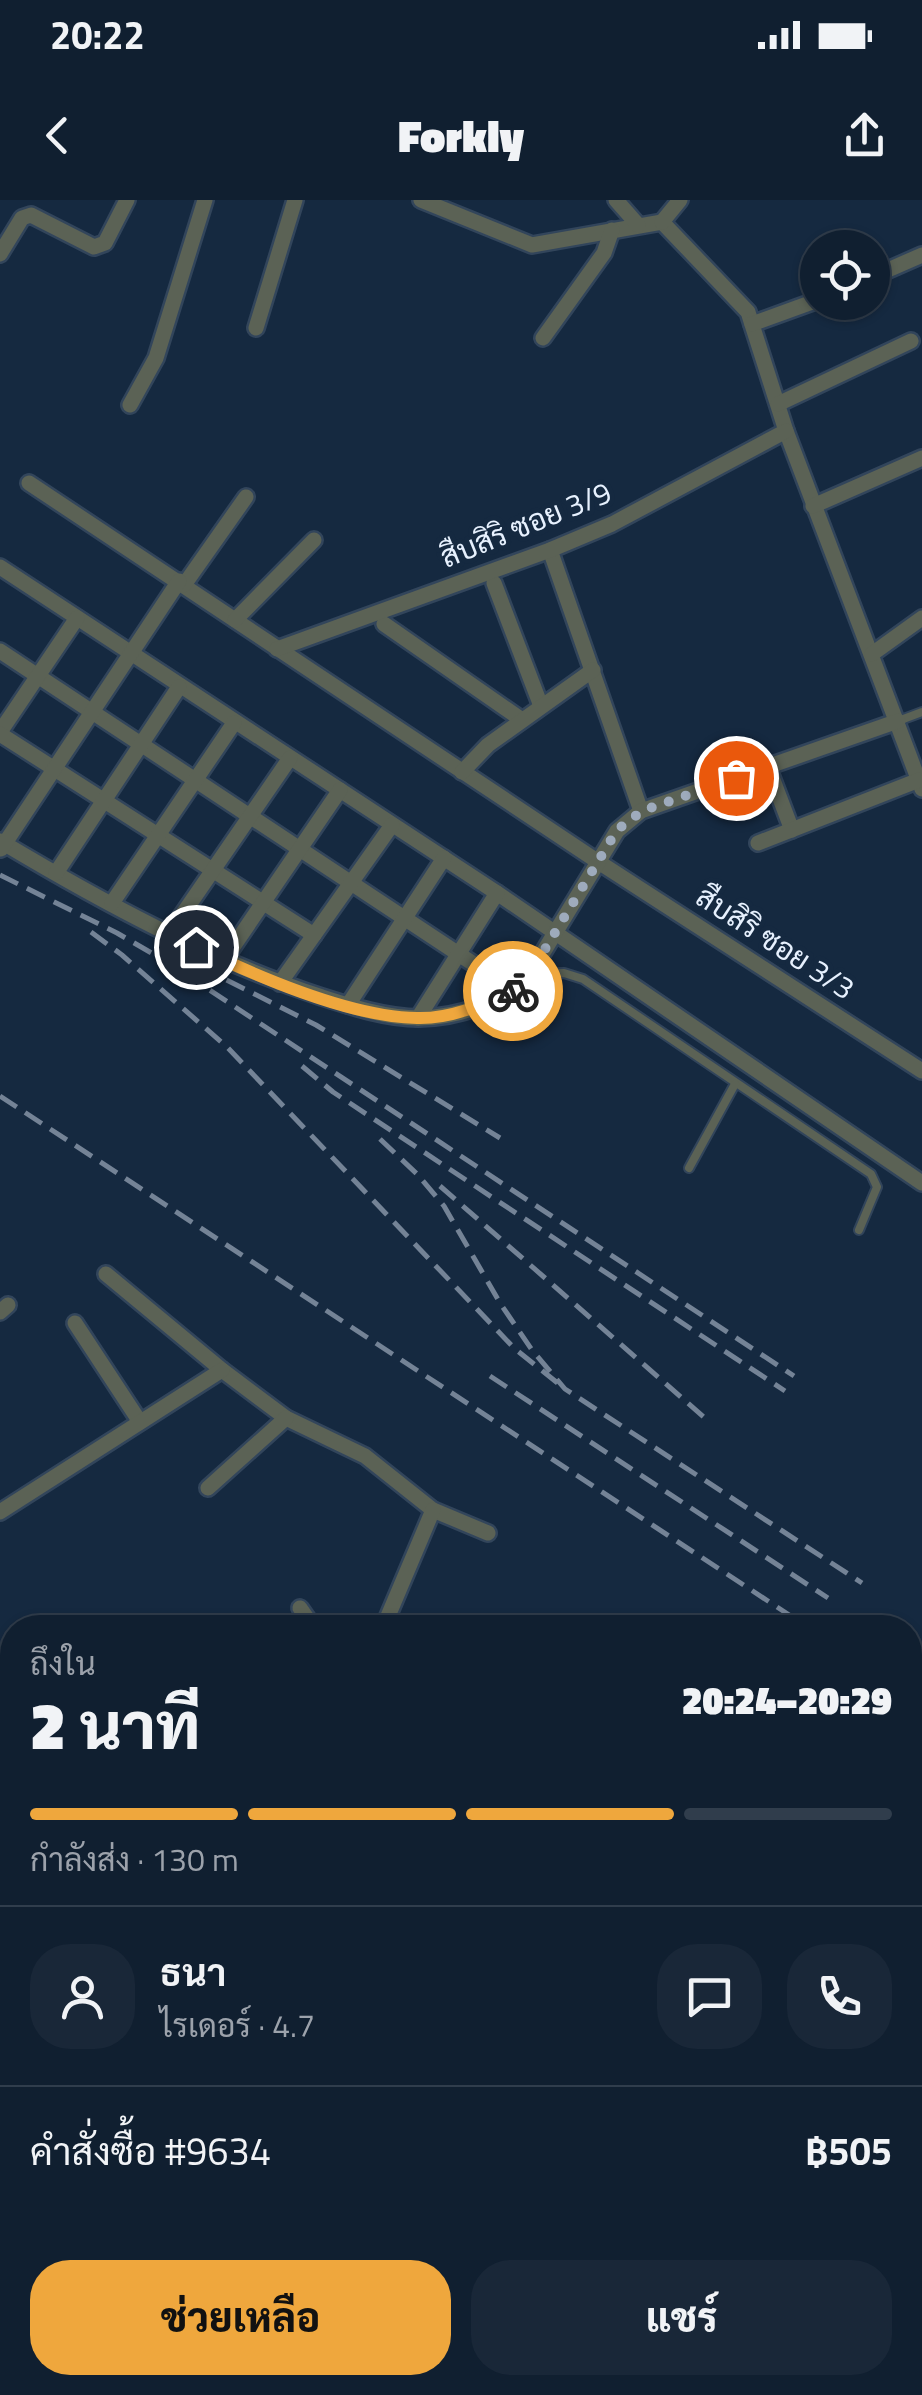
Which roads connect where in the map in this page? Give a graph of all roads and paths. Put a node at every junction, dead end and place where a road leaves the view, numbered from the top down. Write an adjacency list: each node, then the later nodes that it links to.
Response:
1 (127, 200): 10 (street)
2 (205, 200): 19 (street)
3 (296, 200): 15 (street)
4 (422, 200): 9 (street)
5 (616, 200): 8 (street)
6 (680, 200): 7 (street)
7 (662, 222): 8 (street); 14 (street)
8 (638, 225): 9 (street)
9 (612, 230): 16 (street)
10 (0, 254)
11 (922, 255): 12 (street)
12 (890, 269)
13 (800, 307): 14 (street)
14 (752, 324): 18 (street)
15 (256, 328)
16 (543, 338)
17 (911, 341): 18 (street)
18 (778, 404): 20 (street)
19 (130, 405)
20 (786, 432): 24 (street); 26 (street, สืบสิริ ซอย 3/9)
21 (922, 458): 24 (street)
22 (29, 483): 28 (street)
23 (246, 497): 28 (street)
24 (814, 506): 36 (street)
25 (314, 540): 32 (street)
26 (550, 550): 34 (street, สืบสิริ ซอย 3/9); 38 (street)
27 (0, 567): 30 (street)
28 (182, 583): 32 (street); 37 (street)
29 (494, 583): 41 (street)
30 (76, 618): 37 (street); 39 (street)
31 (922, 618): 36 (street)
32 (235, 620): 34 (street)
33 (384, 624): 44 (street)
34 (278, 649): 52 (street)
35 (0, 651): 39 (street)
36 (872, 654): 45 (street)
37 (130, 655): 40 (street); 43 (street)
38 (593, 670): 41 (street); 57 (street)
39 (38, 676): 43 (street); 47 (street)
40 (179, 687): 46 (street); 48 (street)
41 (541, 706): 44 (street)
42 (922, 712): 45 (lane)
43 (92, 713): 48 (street); 51 (street)
44 (522, 720): 52 (street)
45 (898, 721): 50 (street); 54 (street)
46 (234, 723): 49 (street); 53 (street)
47 (0, 733): 51 (street)
48 (142, 746): 53 (street); 56 (street)
49 (290, 758): 55 (street); 58 (street)
50 (768, 766): 57 (street); 60 (street)
51 (54, 769): 56 (street); 63 (street)
52 (462, 772): 66 (street)
53 (194, 780): 58 (street); 61 (street)
54 (920, 784): 60 (street)
55 (340, 790): 59 (street); 64 (street)
56 (104, 801): 61 (street); 68 (street)
57 (642, 811): 66 (street)
58 (250, 817): 64 (street); 67 (street)
59 (392, 824): 65 (street); 69 (street)
60 (792, 830): 62 (street)
61 (158, 835): 67 (street); 72 (street)
62 (758, 843)
63 (1, 845): 68 (street)
64 (299, 850): 69 (street); 71 (street)
65 (444, 858): 70 (street); 73 (street)
66 (597, 862): 75 (street); 84 (street, สืบสิริ ซอย 3/3)
67 (213, 870): 71 (street); 74 (street)
68 (56, 873): 72 (street)
69 (351, 884): 73 (street); 76 (street)
70 (497, 893): 75 (street); 77 (street)
71 (263, 902): 76 (street); 78 (street)
72 (112, 903): 74 (street)
73 (404, 918): 77 (street); 82 (street)
74 (169, 934): 78 (street)
75 (555, 934): 79 (street); 87 (street)
76 (314, 936): 80 (street)
77 (458, 954): 81 (street); 83 (street)
78 (224, 960): 80 (street)
79 (530, 974): 81 (street); 85 (lane)
80 (280, 983): 82 (street)
81 (514, 990): 83 (street)
82 (348, 1005): 83 (street)
83 (418, 1018)
84 (922, 1070)
85 (735, 1084): 86 (lane); 88 (lane)
86 (689, 1168)
87 (922, 1183)
88 (859, 1230)
89 (106, 1274): 91 (street)
90 (75, 1323): 93 (street)
91 (222, 1370): 92 (street); 93 (street)
92 (286, 1418): 94 (street); 95 (street)
93 (140, 1422): 96 (street)
94 (208, 1488)
95 (433, 1510): 97 (street); 100 (street)
96 (0, 1512)
97 (488, 1533)
98 (300, 1608): 99 (street)
99 (305, 1615)
100 (389, 1615)

